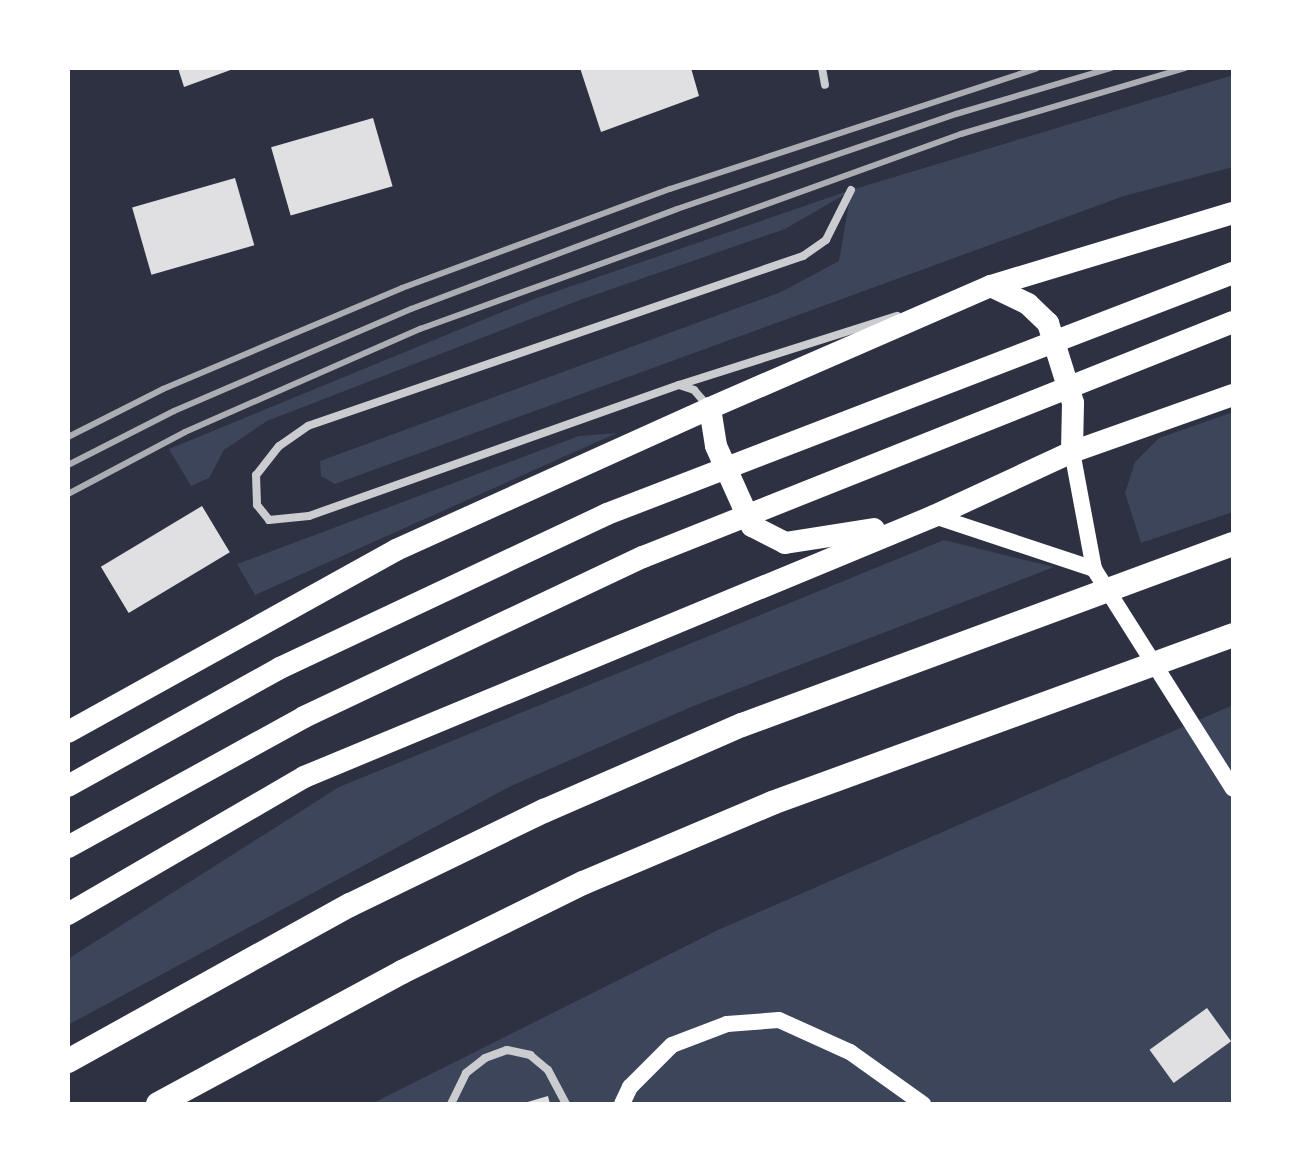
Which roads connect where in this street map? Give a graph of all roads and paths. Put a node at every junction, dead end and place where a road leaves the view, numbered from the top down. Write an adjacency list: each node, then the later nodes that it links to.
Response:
1 (822, 68): 2 (street)
2 (825, 85)
3 (851, 190): 8 (street)
4 (1233, 213): 6 (highway)
5 (1233, 273): 17 (highway)
6 (991, 286): 8 (street); 10 (highway); 11 (highway)
7 (1233, 322): 19 (highway)
8 (679, 385): 10 (street)
9 (1233, 395): 11 (highway)
10 (710, 408): 12 (highway); 16 (highway)
11 (1072, 452): 12 (highway); 14 (main road)
12 (934, 516): 14 (main road); 20 (highway)
13 (1233, 544): 21 (highway)
14 (1094, 569): 18 (main road)
15 (1233, 635): 22 (highway)
16 (68, 732)
17 (68, 786)
18 (1233, 789)
19 (68, 847)
20 (68, 914)
21 (68, 1061)
22 (158, 1104)
23 (451, 1104): 24 (street)
24 (566, 1104)
25 (622, 1104): 26 (main road)
26 (923, 1104)

